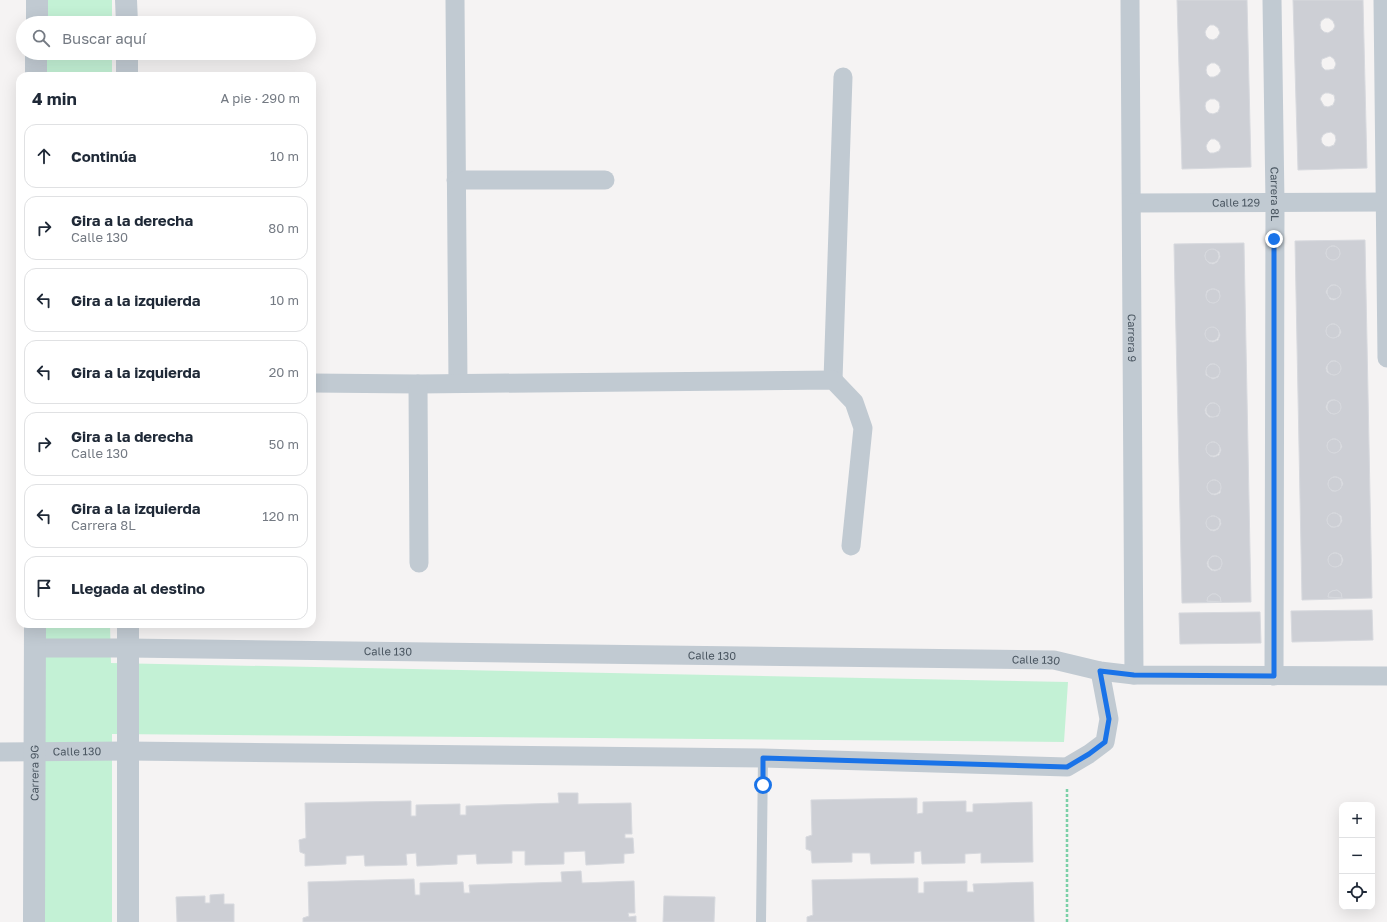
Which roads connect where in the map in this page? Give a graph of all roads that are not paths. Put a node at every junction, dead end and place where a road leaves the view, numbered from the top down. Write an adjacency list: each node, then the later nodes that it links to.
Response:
1 (37, 0): 7 (street)
2 (126, 0): 8 (street)
3 (455, 0): 14 (street)
4 (1130, 0): 18 (street, Carrera 9)
5 (1272, 0): 16 (street, Carrera 8L)
6 (1383, 0): 17 (street)
7 (37, 16)
8 (127, 16)
9 (36, 60): 11 (street)
10 (127, 60): 12 (street)
11 (36, 72)
12 (127, 72)
13 (843, 77): 20 (street)
14 (456, 180): 15 (street); 22 (street)
15 (605, 180)
16 (1275, 202): 17 (street, Calle 129); 18 (street, Calle 129); 32 (street, Carrera 8L)
17 (1386, 202): 19 (street)
18 (1132, 203): 31 (street, Carrera 9)
19 (1387, 358)
20 (833, 380): 22 (street); 24 (street)
21 (316, 383): 23 (street)
22 (458, 383): 23 (street)
23 (418, 384): 25 (street)
24 (851, 546)
25 (419, 563)
26 (35, 628): 28 (street, Carrera 9G)
27 (128, 628): 29 (street)
28 (36, 648): 29 (street, Calle 130); 36 (street, Carrera 9G)
29 (128, 648): 30 (street, Calle 130); 34 (street)
30 (1100, 671): 31 (street, Calle 130); 37 (street, Calle 130)
31 (1134, 675): 32 (street, Calle 130)
32 (1274, 676): 33 (street, Calle 130)
33 (1387, 676)
34 (128, 751): 36 (street, Calle 130); 37 (street, Calle 130); 39 (street)
35 (0, 752): 36 (street, Calle 130)
36 (35, 753): 38 (street, Carrera 9G)
37 (763, 758): 40 (lane)
38 (34, 922)
39 (128, 922)
40 (761, 922)

